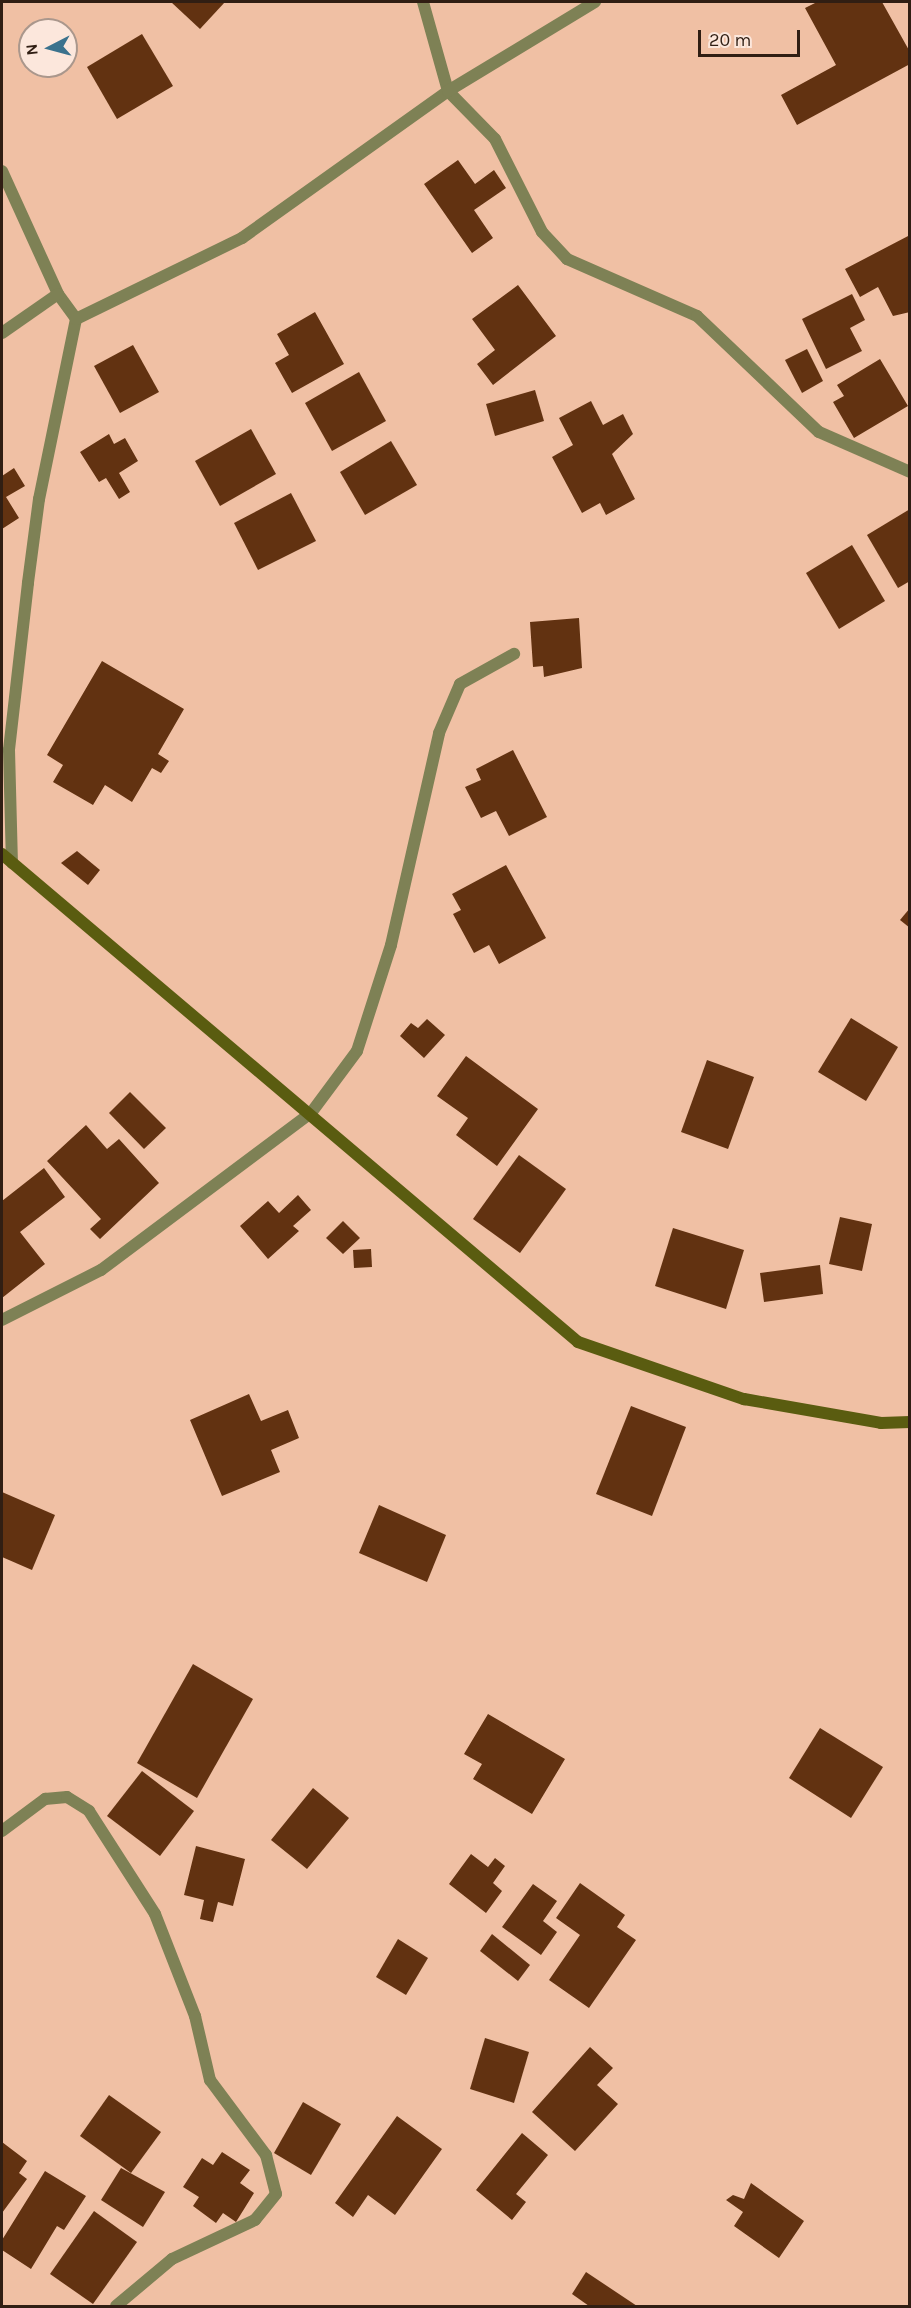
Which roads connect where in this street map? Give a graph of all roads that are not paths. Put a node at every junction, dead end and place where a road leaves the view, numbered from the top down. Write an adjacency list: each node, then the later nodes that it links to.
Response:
1 (423, 2): 3 (street)
2 (595, 2): 3 (street)
3 (448, 91): 6 (street); 8 (street)
4 (2, 171): 5 (street)
5 (58, 294): 6 (street); 7 (street)
6 (76, 319): 11 (street)
7 (2, 333)
8 (909, 472)
9 (514, 654): 12 (street)
10 (2, 854): 11 (main road)
11 (12, 863): 12 (main road)
12 (312, 1113): 13 (street); 14 (main road)
13 (2, 1320)
14 (909, 1422)
15 (2, 1831): 16 (street)
16 (116, 2307)

